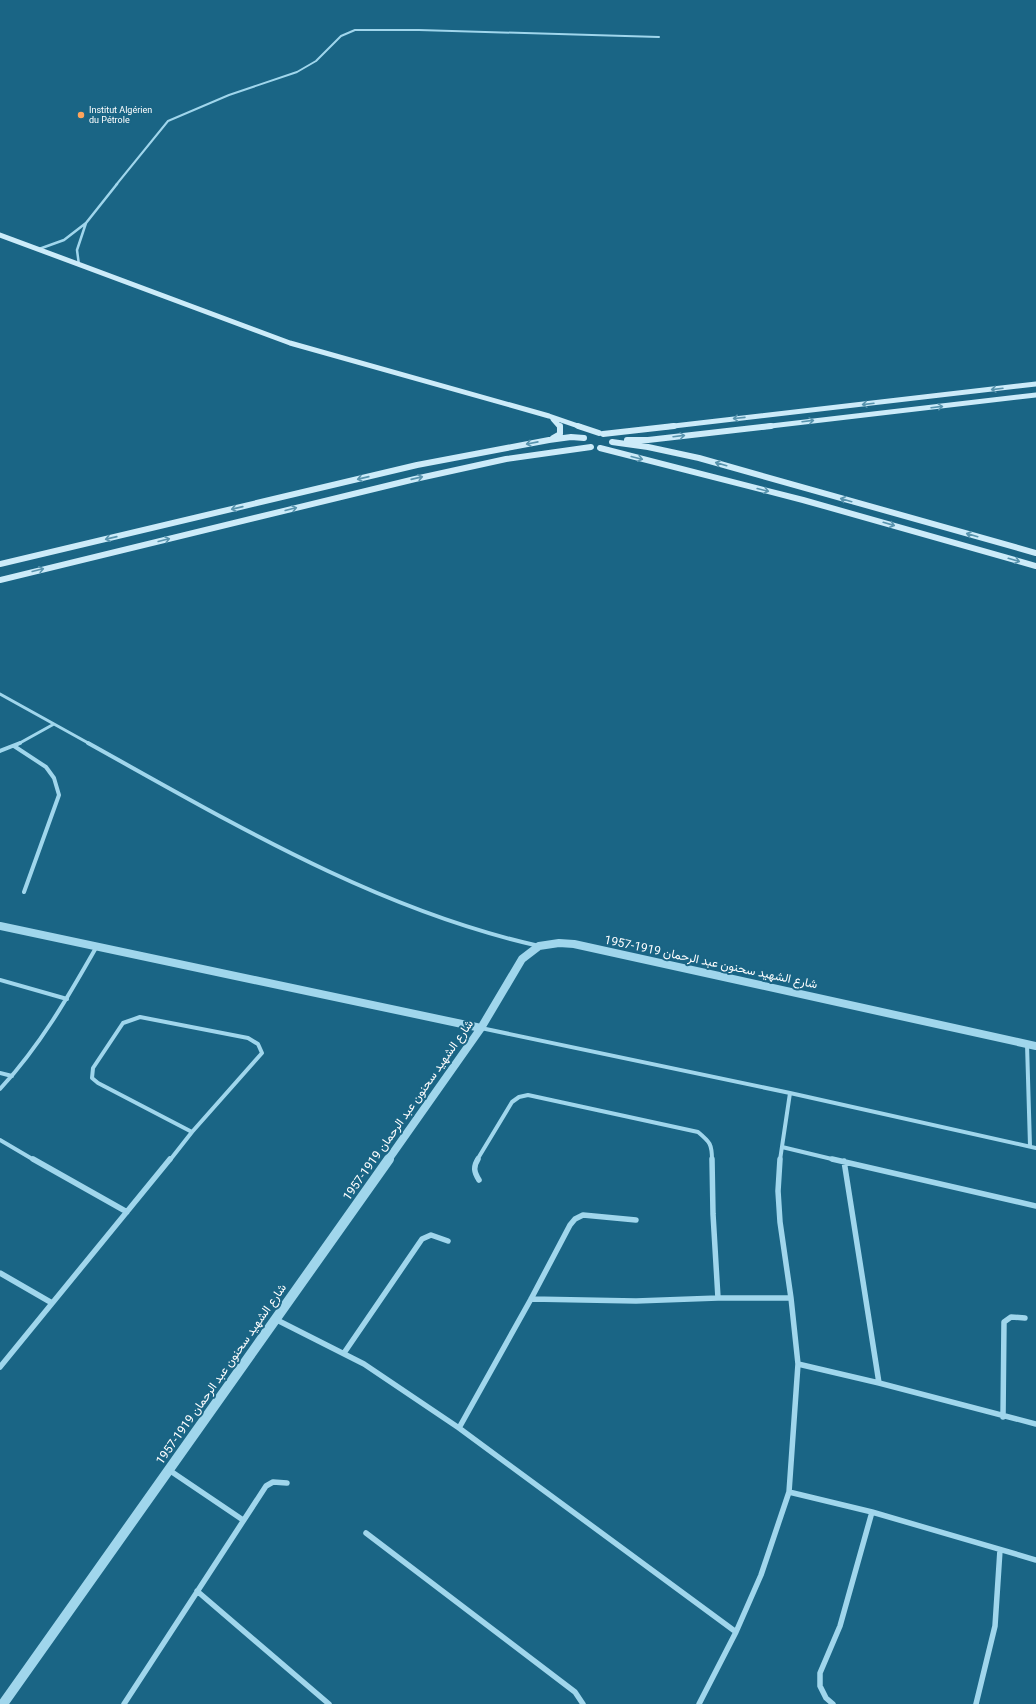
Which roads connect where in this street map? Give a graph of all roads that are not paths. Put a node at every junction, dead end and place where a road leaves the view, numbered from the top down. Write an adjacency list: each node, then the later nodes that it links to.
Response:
1 (659, 38): 2 (street)
2 (86, 223): 4 (street); 5 (street)
3 (0, 235): 4 (main road)
4 (38, 249): 5 (main road)
5 (80, 264): 8 (main road)
6 (1036, 384): 9 (main road, one-way to 9)
7 (1036, 395): 12 (main road, one-way to 7)
8 (549, 416): 9 (main road); 10 (main road); 11 (main road)
9 (601, 434): 10 (main road); 12 (main road)
10 (585, 438): 11 (main road); 13 (main road)
11 (549, 440): 16 (main road, one-way to 16)
12 (612, 441): 14 (main road); 15 (main road, one-way to 12)
13 (591, 447): 14 (main road); 18 (main road, one-way to 13)
14 (600, 448): 17 (main road, one-way to 17)
15 (1036, 553)
16 (0, 564)
17 (1036, 566)
18 (0, 580)
19 (0, 694): 20 (street)
20 (54, 724): 21 (street); 26 (street)
21 (14, 746): 22 (street); 23 (street)
22 (0, 751)
23 (24, 892)
24 (0, 926): 25 (street)
25 (96, 946): 28 (street); 29 (street)
26 (539, 946): 29 (street, شارع الشهيد سحنون عبد الرحمان 1919-1957); 30 (street, شارع الشهيد سحنون عبد الرحمان 1919-1957)
27 (0, 980): 28 (street)
28 (67, 999): 32 (street)
29 (481, 1028): 34 (street); 52 (street, شارع الشهيد سحنون عبد الرحمان 1919-1957)
30 (1032, 1045): 37 (street)
31 (0, 1073): 32 (street)
32 (12, 1076): 33 (street)
33 (0, 1089)
34 (790, 1093): 37 (street); 38 (street)
35 (192, 1132): 35 (street); 43 (street)
36 (0, 1140): 43 (street)
37 (1030, 1146): 39 (street)
38 (782, 1147): 40 (street); 48 (street)
39 (1036, 1148)
40 (844, 1161): 42 (street); 56 (street)
41 (479, 1180): 47 (street)
42 (1036, 1206)
43 (127, 1212): 50 (street)
44 (636, 1220): 49 (street)
45 (448, 1241): 53 (street)
46 (0, 1273): 50 (street)
47 (718, 1298): 48 (street); 49 (street)
48 (791, 1298): 54 (street)
49 (531, 1299): 59 (street)
50 (52, 1303): 55 (street)
51 (1025, 1318): 57 (street)
52 (275, 1319): 53 (street); 60 (street, شارع الشهيد سحنون عبد الرحمان 1919-1957)
53 (344, 1353): 59 (street)
54 (798, 1364): 56 (street); 62 (street)
55 (0, 1367)
56 (879, 1383): 57 (street)
57 (1003, 1417): 58 (street)
58 (1036, 1424)
59 (459, 1428): 69 (street)
60 (169, 1470): 64 (street); 70 (street, شارع الشهيد سحنون عبد الرحمان 1919-1957)
61 (287, 1483): 64 (street)
62 (789, 1492): 63 (street); 69 (street)
63 (872, 1512): 66 (street); 75 (street)
64 (243, 1520): 68 (street)
65 (366, 1532): 73 (street)
66 (1000, 1550): 67 (street); 76 (street)
67 (1036, 1560)
68 (197, 1591): 71 (street); 72 (street)
69 (736, 1632): 74 (street)
70 (3, 1704)
71 (124, 1704)
72 (329, 1704)
73 (583, 1704)
74 (699, 1704)
75 (833, 1704)
76 (976, 1704)

